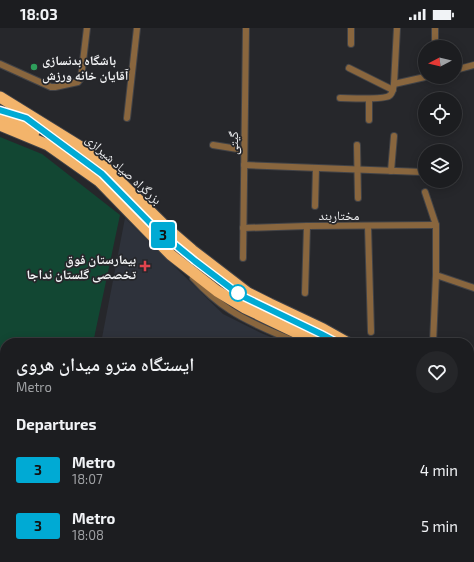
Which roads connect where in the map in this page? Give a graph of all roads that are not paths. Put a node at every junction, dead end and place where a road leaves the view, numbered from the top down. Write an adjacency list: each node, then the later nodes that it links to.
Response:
1 (87, 28): 9 (street)
2 (137, 28): 20 (street)
3 (246, 28): 28 (street, گیتی)
4 (351, 28): 8 (street)
5 (397, 28): 14 (street)
6 (435, 28): 7 (street)
7 (435, 40)
8 (351, 44)
9 (0, 64)
10 (474, 65): 12 (street)
11 (349, 68): 14 (street)
12 (462, 68)
13 (418, 79): 14 (street)
14 (393, 87): 17 (street)
15 (0, 97): 22 (highway, بزرگراه صیاد شیرازی)
16 (340, 98): 17 (street)
17 (369, 98): 21 (street)
18 (0, 104): 22 (highway)
19 (0, 116): 25 (highway)
20 (127, 118)
21 (369, 120)
22 (42, 123): 49 (highway, بزرگراه صیاد شیرازی)
23 (0, 125): 25 (highway, بزرگراه صیاد شیرازی)
24 (394, 136): 32 (street)
25 (48, 145): 41 (highway, بزرگراه صیاد شیرازی)
26 (357, 145): 31 (street)
27 (213, 146): 28 (street)
28 (244, 150): 29 (street, گیتی)
29 (244, 165): 30 (street); 40 (street, گیتی)
30 (316, 168): 31 (street); 36 (street)
31 (358, 169): 32 (street); 35 (street)
32 (391, 171): 33 (street)
33 (418, 172)
34 (425, 192): 37 (street)
35 (358, 198)
36 (315, 206)
37 (436, 225): 39 (street, مختاربند); 43 (street)
38 (307, 226): 39 (street, مختاربند); 40 (street, مختاربند); 45 (street)
39 (368, 226): 46 (street)
40 (243, 228): 42 (street, گیتی)
41 (171, 255): 47 (street); 48 (highway, بزرگراه صیاد شیرازی)
42 (243, 258)
43 (436, 275): 44 (street); 50 (street)
44 (474, 288)
45 (305, 293)
46 (370, 332)
47 (287, 338)
48 (308, 338)
49 (339, 338)
50 (433, 338)

